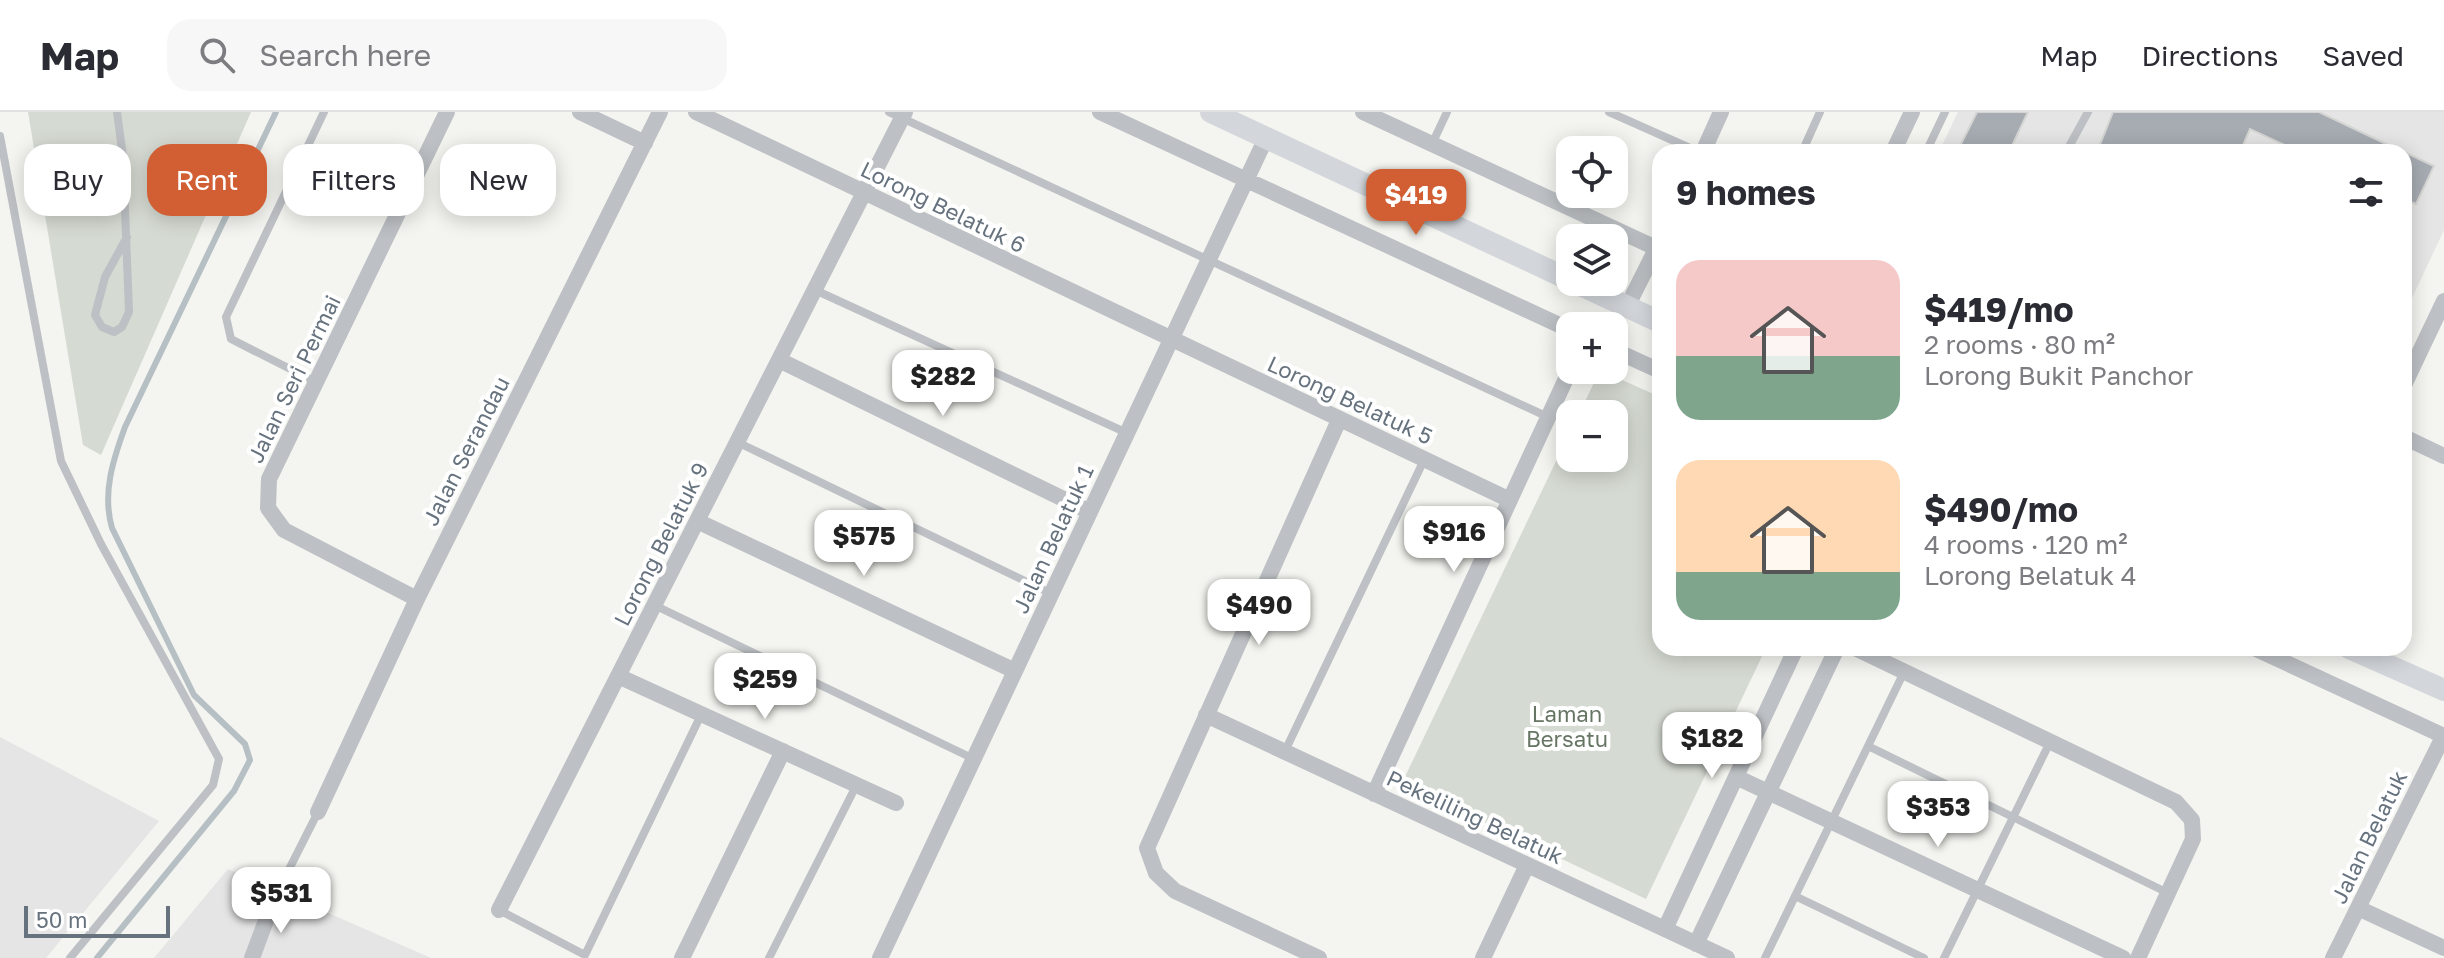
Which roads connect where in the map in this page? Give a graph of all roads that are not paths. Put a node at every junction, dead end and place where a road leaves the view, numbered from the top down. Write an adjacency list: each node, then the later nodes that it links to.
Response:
1 (117, 112): 30 (lane)
2 (324, 112): 46 (lane)
3 (447, 112): 46 (street, Jalan Seri Permai)
4 (580, 112): 20 (street)
5 (660, 112): 20 (street, Jalan Serandau)
6 (696, 112): 29 (street, Lorong Belatuk 6)
7 (1100, 112): 28 (street)
8 (1211, 112): 19 (main road)
9 (1363, 112): 21 (street)
10 (1447, 112): 21 (lane)
11 (1609, 112): 22 (lane)
12 (1721, 112): 23 (street)
13 (1820, 112): 24 (lane)
14 (1912, 112): 25 (street)
15 (1945, 112): 26 (lane)
16 (2088, 112): 27 (lane)
17 (899, 114): 29 (street, Lorong Belatuk 9); 33 (lane)
18 (0, 136): 97 (lane)
19 (1266, 138): 28 (street, Jalan Belatuk 1); 34 (main road)
20 (645, 143): 59 (street, Jalan Serandau)
21 (1432, 144): 31 (street)
22 (1683, 144)
23 (1705, 144)
24 (1806, 144)
25 (1897, 144)
26 (1930, 144)
27 (2070, 144)
28 (1246, 180): 33 (street, Jalan Belatuk 1); 40 (street)
29 (864, 193): 35 (street, Lorong Belatuk 9); 41 (street, Lorong Belatuk 6)
30 (127, 237): 30 (lane)
31 (1652, 241)
32 (1652, 256): 38 (street)
33 (1209, 260): 41 (street, Jalan Belatuk 1); 48 (lane)
34 (1556, 274)
35 (815, 290): 43 (street, Lorong Belatuk 9); 50 (lane)
36 (1604, 296): 38 (main road)
37 (2444, 301): 45 (street)
38 (1627, 307): 39 (main road)
39 (1652, 318)
40 (1556, 324)
41 (1171, 341): 49 (street, Lorong Belatuk 5); 50 (street, Jalan Belatuk 1)
42 (1628, 356): 44 (street)
43 (779, 360): 52 (street, Lorong Belatuk 9); 56 (street)
44 (1652, 367)
45 (2412, 368)
46 (316, 382): 59 (street, Jalan Seri Permai)
47 (1563, 384): 48 (street)
48 (1548, 417): 55 (street)
49 (1339, 420): 54 (street, Lorong Belatuk 5); 71 (street)
50 (1127, 433): 56 (street, Jalan Belatuk 1)
51 (2412, 441): 53 (street)
52 (737, 442): 57 (street, Lorong Belatuk 9); 58 (lane)
53 (2444, 456)
54 (1424, 460): 55 (street, Lorong Belatuk 5); 76 (lane)
55 (1510, 500): 81 (street)
56 (1090, 512): 58 (street, Jalan Belatuk 1)
57 (697, 521): 60 (street, Lorong Belatuk 9); 66 (street)
58 (1052, 594): 66 (street, Jalan Belatuk 1)
59 (417, 599): 83 (street, Jalan Serandau)
60 (654, 605): 68 (street, Lorong Belatuk 9); 77 (lane)
61 (1792, 656): 78 (street)
62 (1833, 656): 80 (street)
63 (1871, 656): 67 (street)
64 (2271, 656): 72 (street)
65 (2367, 656): 69 (main road)
66 (1015, 671): 77 (street, Jalan Belatuk 1)
67 (1904, 672): 73 (street); 74 (lane)
68 (618, 676): 70 (street); 92 (street, Lorong Belatuk 9)
69 (2444, 690)
70 (701, 714): 75 (street); 92 (lane, Lorong Belatuk 9)
71 (1206, 715): 76 (street, Pekeliling Belatuk); 102 (street)
72 (2444, 736): 91 (street, Jalan Belatuk)
73 (2050, 741): 84 (lane); 88 (street)
74 (1868, 746): 84 (lane); 85 (lane)
75 (783, 751): 79 (street); 99 (street)
76 (1285, 752): 81 (street, Pekeliling Belatuk)
77 (974, 759): 96 (street, Jalan Belatuk 1)
78 (1736, 777): 80 (street); 93 (street)
79 (857, 785): 82 (street); 100 (lane)
80 (1769, 792): 85 (street); 94 (street)
81 (1374, 794): 86 (street, Pekeliling Belatuk)
82 (896, 803)
83 (318, 812): 90 (lane)
84 (2013, 816): 87 (lane); 88 (lane)
85 (1831, 822): 87 (street); 89 (lane)
86 (1527, 865): 93 (street, Pekeliling Belatuk); 103 (street)
87 (1976, 889): 107 (lane); 108 (street)
88 (2168, 893): 109 (street)
89 (1795, 896): 105 (lane); 106 (lane)
90 (274, 899): 98 (street)
91 (2358, 908): 95 (street); 110 (street, Jalan Belatuk)
92 (499, 910)
93 (1665, 929): 94 (street, Pekeliling Belatuk)
94 (1696, 944): 104 (street, Pekeliling Belatuk)
95 (2444, 948)
96 (882, 954): 101 (street)
97 (70, 958)
98 (252, 958)
99 (682, 958)
100 (769, 958)
101 (901, 958)
102 (1319, 958)
103 (1483, 958)
104 (1727, 958)
105 (1765, 958)
106 (1924, 958)
107 (1944, 958)
108 (2123, 958)
109 (2138, 958)
110 (2333, 958)

